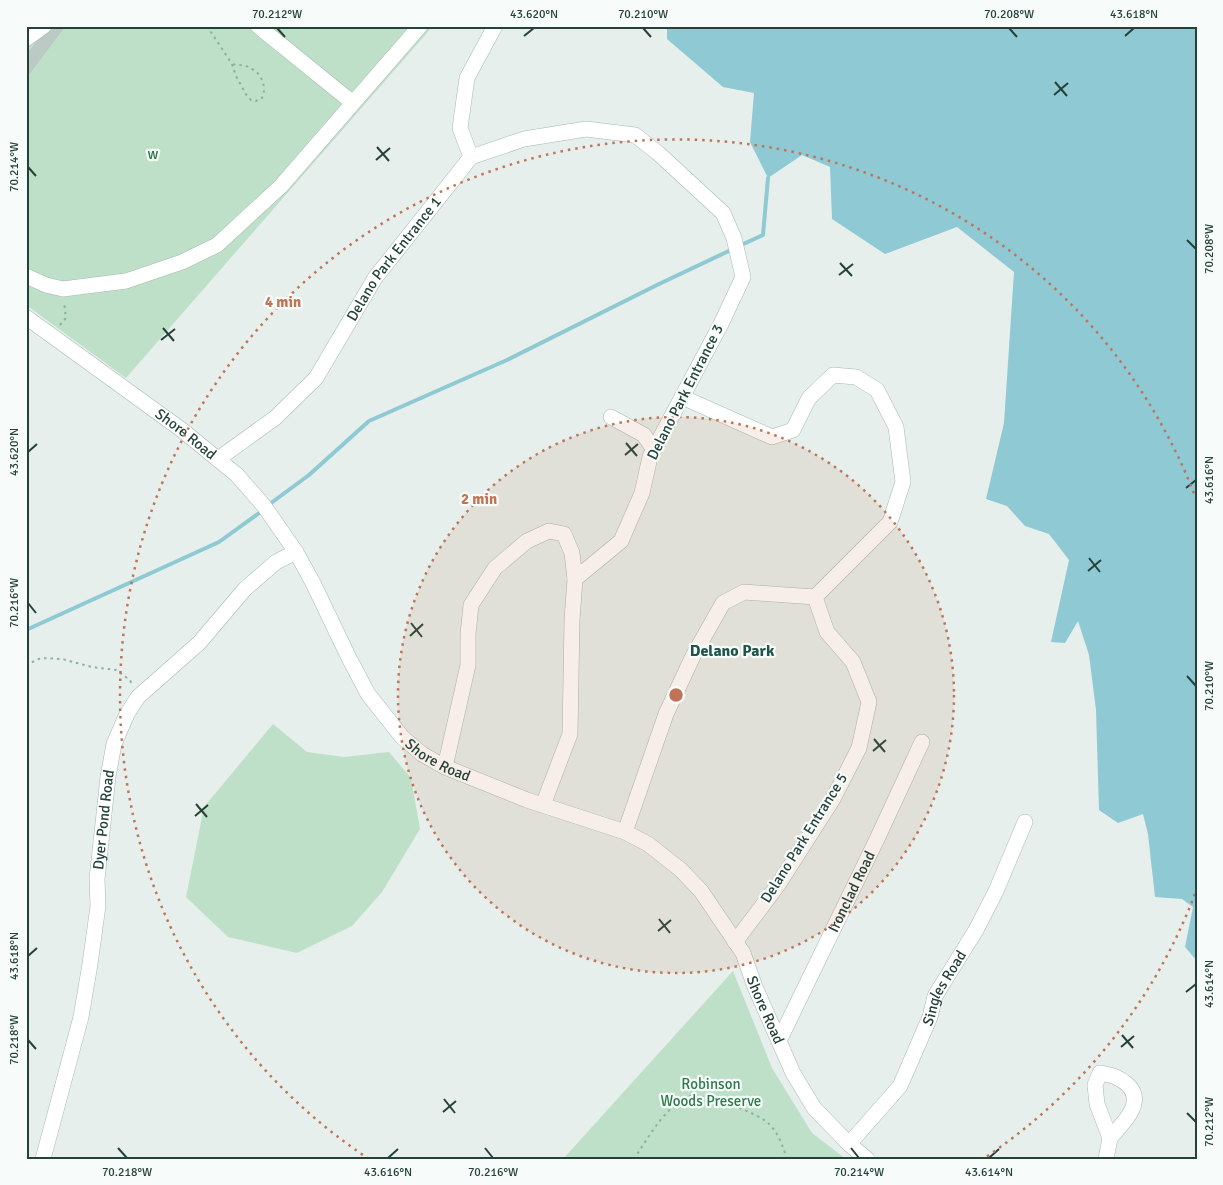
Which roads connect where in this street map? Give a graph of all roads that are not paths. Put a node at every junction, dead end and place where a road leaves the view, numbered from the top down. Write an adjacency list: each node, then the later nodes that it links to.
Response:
1 (44, 26): 5 (street)
2 (258, 26): 6 (street)
3 (420, 26): 6 (street)
4 (495, 26): 7 (street)
5 (26, 39)
6 (353, 103): 8 (street)
7 (471, 157): 10 (street, Delano Park Entrance 3); 13 (street, Delano Park Entrance 1)
8 (26, 276)
9 (26, 317): 13 (street, Shore Road)
10 (682, 397): 12 (street, Delano Park Entrance 3); 16 (street)
11 (611, 417): 12 (street)
12 (654, 450): 15 (street, Delano Park Entrance 3)
13 (218, 459): 14 (street, Shore Road)
14 (296, 552): 18 (street, Shore Road); 26 (street, Dyer Pond Road)
15 (575, 579): 18 (street); 19 (street)
16 (815, 597): 21 (street); 22 (street, Delano Park Entrance 5)
17 (922, 742): 23 (street, Ironclad Road)
18 (445, 767): 19 (street, Shore Road)
19 (543, 805): 21 (street, Shore Road)
20 (1025, 822): 25 (street, Singles Road)
21 (625, 832): 22 (street, Shore Road)
22 (735, 942): 23 (street, Shore Road)
23 (779, 1041): 25 (street, Shore Road)
24 (1110, 1138): 28 (street)
25 (849, 1144): 27 (street, Shore Road)
26 (44, 1159)
27 (867, 1159)
28 (1106, 1159)

